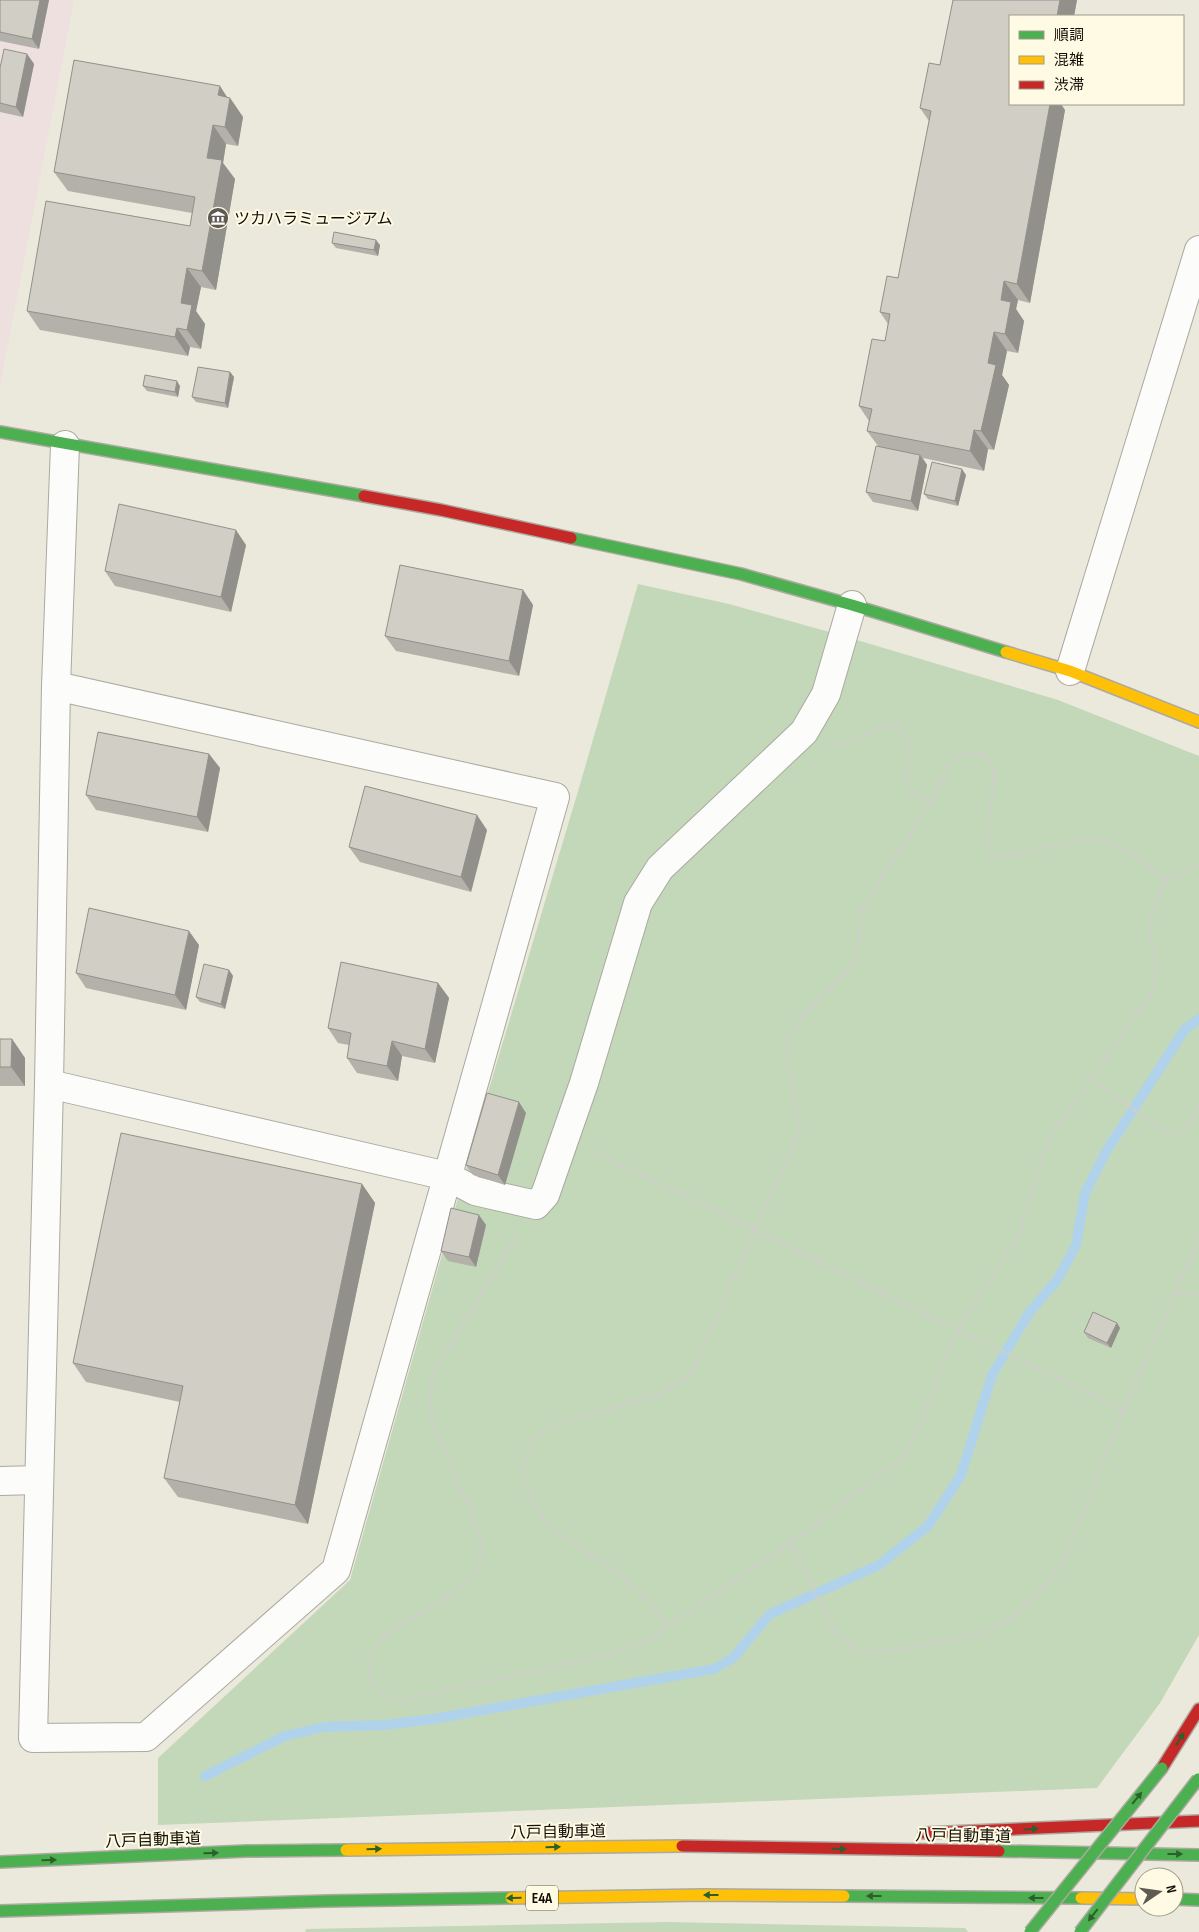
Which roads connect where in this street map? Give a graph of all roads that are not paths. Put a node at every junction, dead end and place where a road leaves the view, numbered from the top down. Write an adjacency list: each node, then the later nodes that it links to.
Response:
1 (1199, 250): 5 (street)
2 (0, 432): 3 (main road)
3 (65, 445): 4 (main road); 6 (street)
4 (852, 605): 5 (main road); 9 (street)
5 (1070, 671): 7 (main road)
6 (56, 686): 8 (street); 9 (street)
7 (1199, 722)
8 (49, 1084): 9 (street); 11 (street)
9 (447, 1176): 11 (street)
10 (0, 1480): 11 (street)
11 (39, 1480)
12 (1199, 1709): 24 (main road, one-way to 12, bridge)
13 (1198, 1778): 25 (main road, one-way to 25, bridge)
14 (1199, 1821): 15 (main road, one-way to 14)
15 (917, 1834)
16 (849, 1837): 17 (main road)
17 (685, 1846): 18 (main road, 八戸自動車道, one-way to 18); 19 (main road, 八戸自動車道, one-way to 17)
18 (1199, 1855)
19 (0, 1862)
20 (1134, 1899): 23 (main road, E4A, one-way to 23)
21 (1184, 1899): 22 (main road)
22 (1199, 1900)
23 (0, 1911)
24 (1030, 1932)
25 (1080, 1932)

